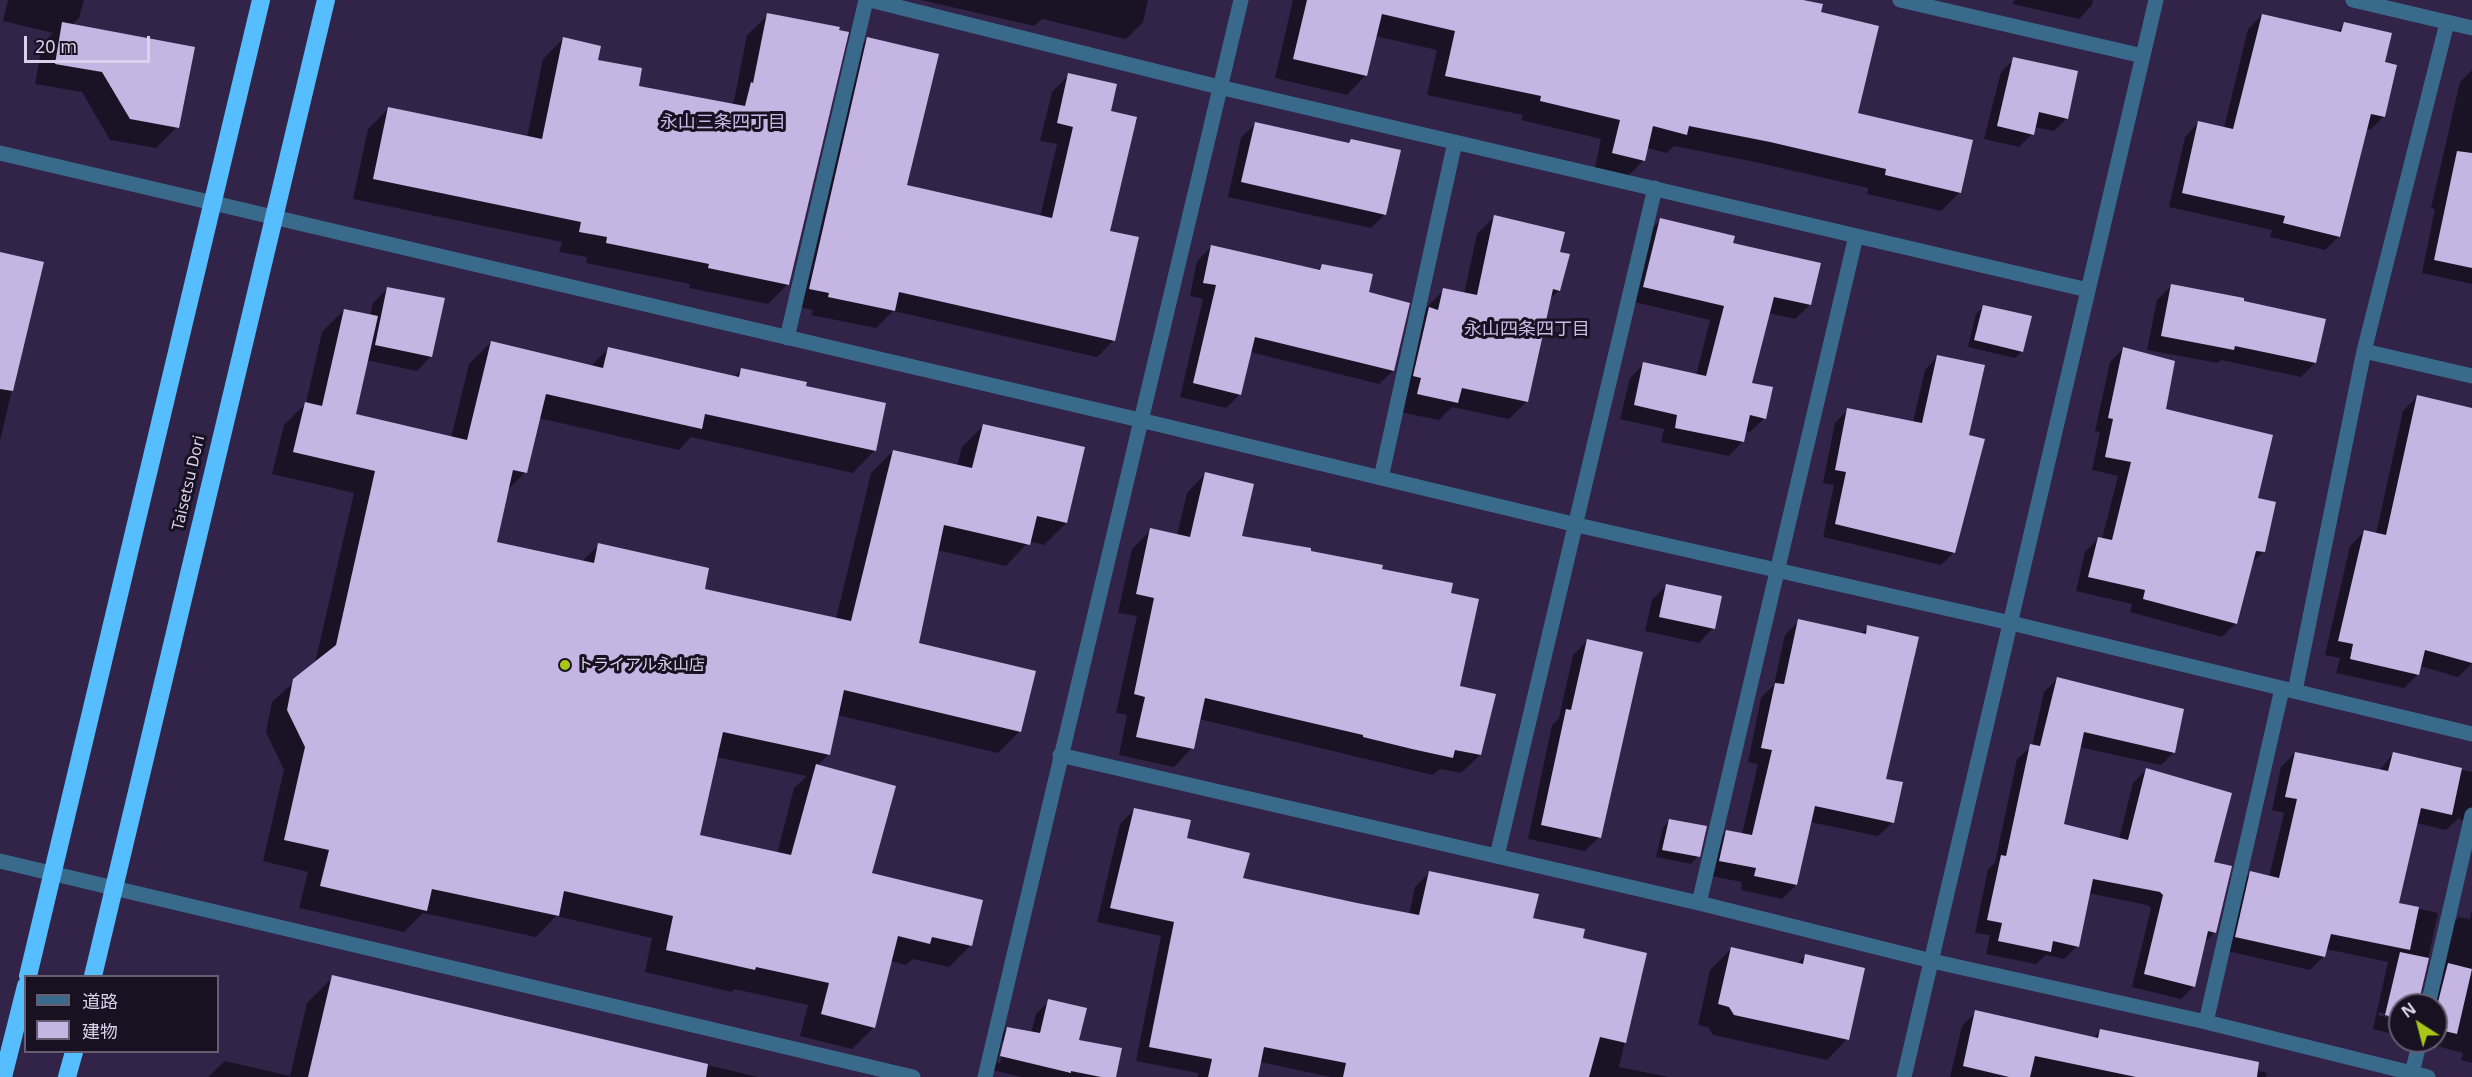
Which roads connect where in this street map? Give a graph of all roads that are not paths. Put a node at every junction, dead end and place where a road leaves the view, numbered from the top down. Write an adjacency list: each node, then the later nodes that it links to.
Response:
1 (261, 0): 16 (highway)
2 (326, 0): 17 (highway, Taisetsu Dori)
3 (866, 0): 20 (street)
4 (870, 0): 12 (street)
5 (1241, 0): 12 (street)
6 (1900, 0): 11 (street)
7 (2156, 0): 11 (street)
8 (2353, 0): 9 (street)
9 (2447, 23): 10 (street); 21 (street)
10 (2472, 28)
11 (2143, 56): 19 (street)
12 (1219, 87): 13 (street); 23 (street)
13 (1455, 141): 15 (street); 24 (street)
14 (0, 153): 16 (street)
15 (1655, 188): 18 (street); 25 (street)
16 (211, 204): 17 (street); 34 (highway)
17 (273, 218): 20 (street); 35 (highway, Taisetsu Dori)
18 (1856, 236): 19 (street); 26 (street)
19 (2088, 290): 27 (street)
20 (787, 338): 23 (street)
21 (2364, 351): 22 (street); 28 (street)
22 (2472, 376)
23 (1140, 420): 24 (street); 30 (street)
24 (1381, 478): 25 (street)
25 (1577, 525): 26 (street); 32 (street)
26 (1778, 571): 27 (street); 36 (street)
27 (2011, 623): 28 (street); 37 (street)
28 (2288, 690): 29 (street); 42 (street)
29 (2472, 734)
30 (1060, 755): 32 (street); 49 (street)
31 (2472, 815): 40 (street)
32 (1497, 856): 36 (street)
33 (0, 861): 34 (street)
34 (51, 873): 35 (street); 38 (highway)
35 (112, 887): 39 (highway, Taisetsu Dori); 48 (street)
36 (1699, 903): 37 (street)
37 (1932, 961): 42 (street); 50 (street)
38 (28, 975)
39 (93, 975)
40 (2431, 993)
41 (24, 994): 46 (highway)
42 (2206, 1022): 45 (street)
43 (74, 1053): 47 (highway)
44 (2417, 1053): 45 (street)
45 (2412, 1073): 51 (street)
46 (3, 1077)
47 (67, 1077)
48 (913, 1077)
49 (985, 1077)
50 (1904, 1077)
51 (2428, 1077)

